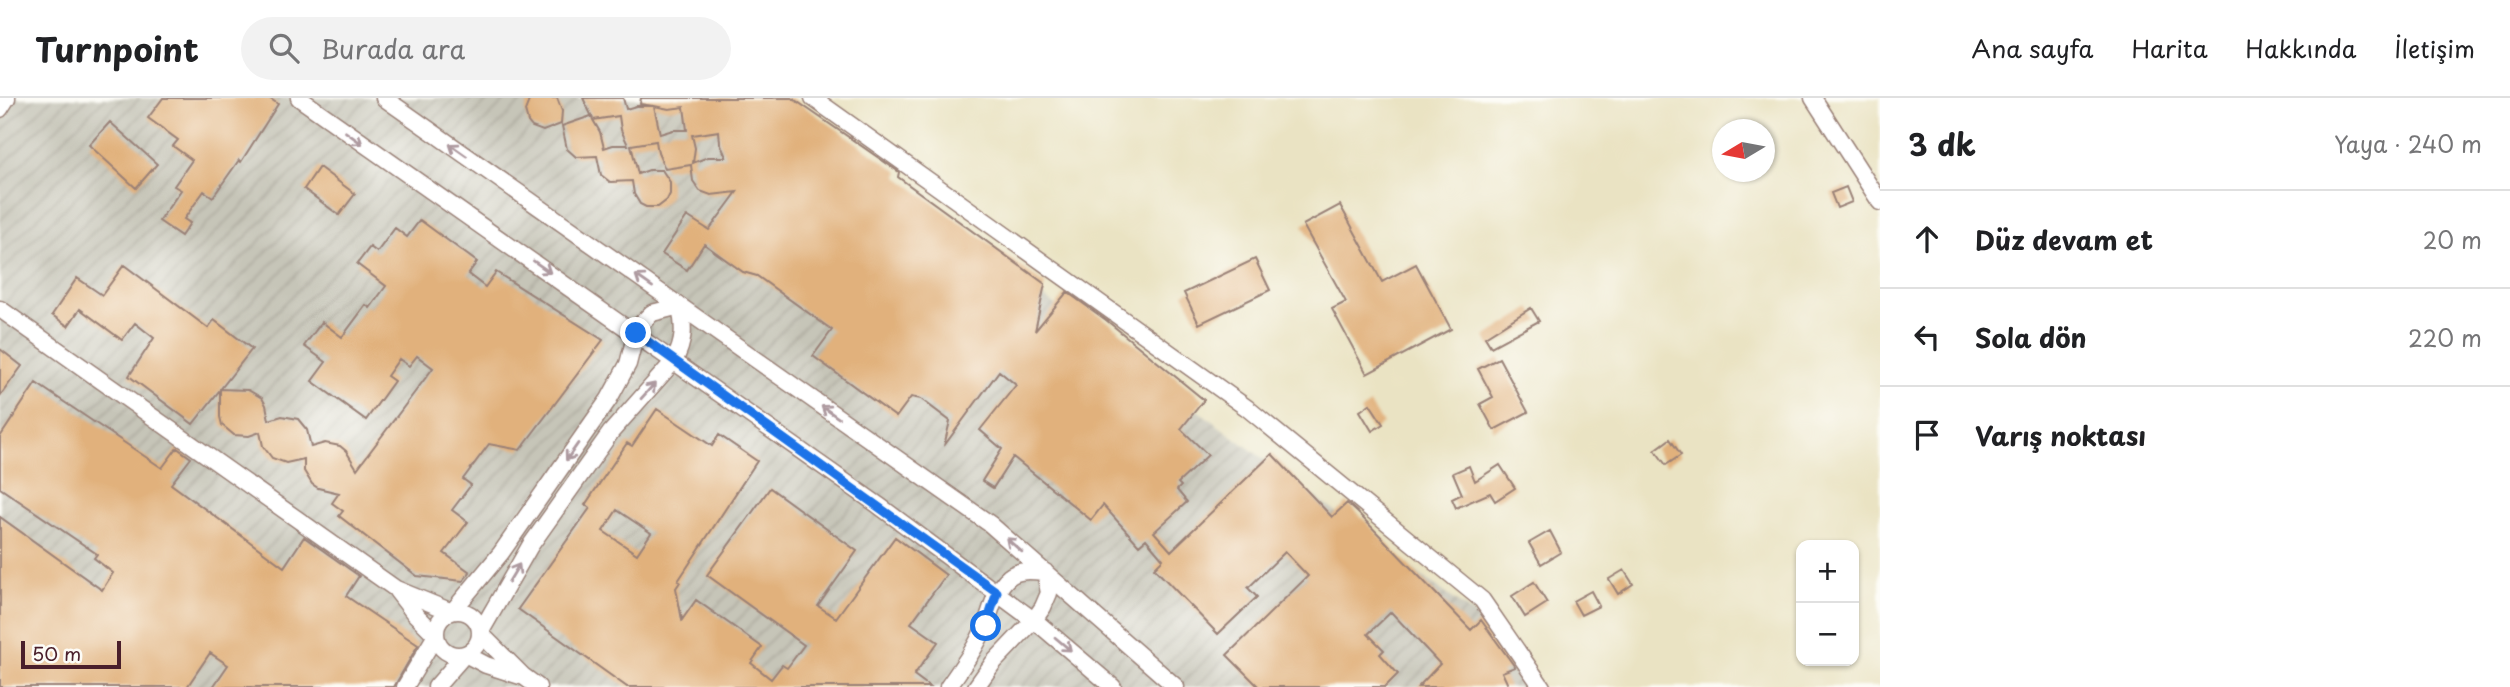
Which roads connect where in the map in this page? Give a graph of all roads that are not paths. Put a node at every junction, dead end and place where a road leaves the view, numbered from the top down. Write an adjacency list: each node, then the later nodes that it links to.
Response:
1 (7, 98): 6 (street)
2 (299, 98): 10 (street, one-way to 10)
3 (384, 98): 8 (street, one-way to 3)
4 (813, 98): 28 (street)
5 (1813, 98): 7 (street)
6 (0, 109)
7 (1880, 202)
8 (680, 306): 10 (street); 11 (street); 12 (street, one-way to 8)
9 (0, 309): 13 (street)
10 (636, 333): 11 (street); 15 (street, one-way to 15)
11 (674, 361): 14 (street); 17 (street, one-way to 11)
12 (1045, 572): 14 (street); 16 (street); 27 (street)
13 (396, 589): 15 (street); 18 (street)
14 (997, 592): 16 (street); 24 (street)
15 (452, 612): 17 (street); 18 (street)
16 (1034, 620): 25 (street); 26 (street, one-way to 26)
17 (480, 633): 19 (street); 20 (street)
18 (436, 635): 19 (street); 21 (street)
19 (465, 654): 20 (street); 22 (street)
20 (523, 676): 23 (street)
21 (405, 687)
22 (436, 687)
23 (538, 687)
24 (948, 687)
25 (976, 687)
26 (1113, 687)
27 (1176, 687)
28 (1542, 687)

